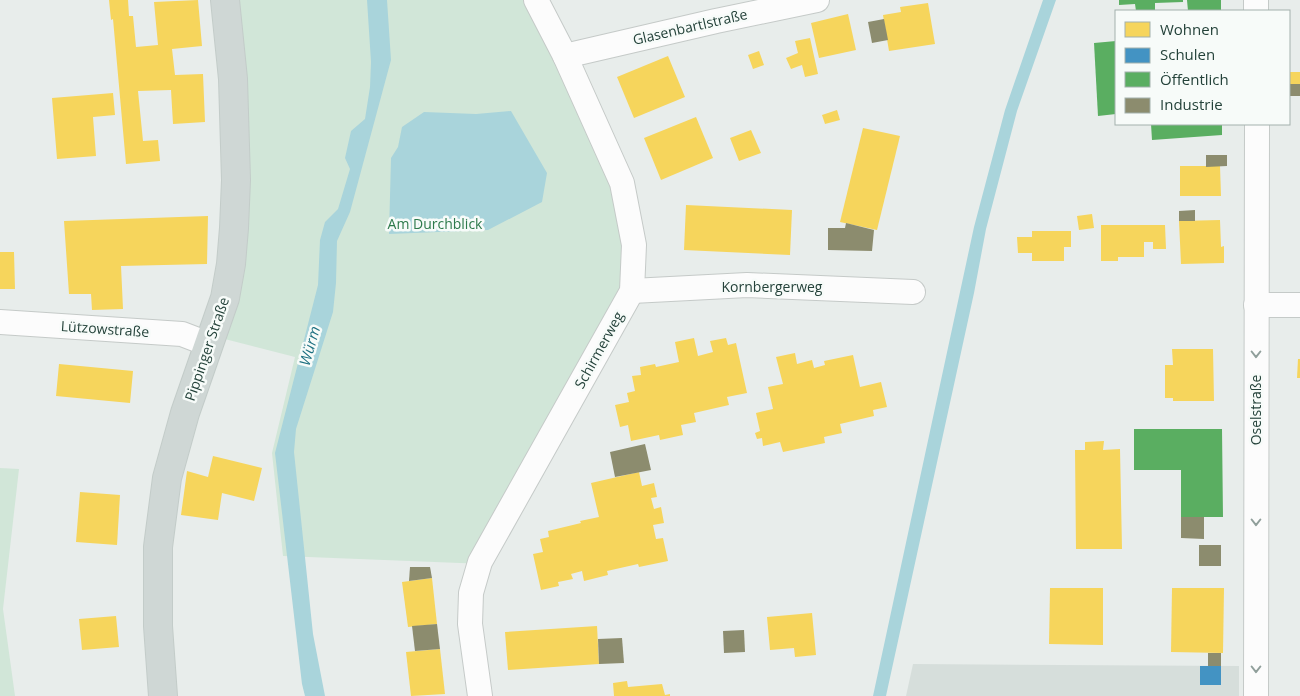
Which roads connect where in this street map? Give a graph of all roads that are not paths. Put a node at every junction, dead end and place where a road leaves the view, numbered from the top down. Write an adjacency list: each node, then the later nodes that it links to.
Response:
1 (225, 0): 11 (main road, Pippinger Straße)
2 (536, 0): 4 (street, Schirmerweg)
3 (817, 0): 4 (street, Glasenbartlstraße)
4 (564, 56): 6 (street, Schirmerweg)
5 (1257, 125): 8 (street, Oselstraße)
6 (632, 291): 7 (street, Kornbergerweg); 13 (street, Schirmerweg)
7 (913, 292)
8 (1256, 305): 9 (street); 14 (street, Oselstraße, one-way to 14)
9 (1300, 305)
10 (0, 322): 11 (street, Lützowstraße)
11 (208, 344): 12 (main road, Pippinger Straße)
12 (163, 696)
13 (480, 696)
14 (1256, 696)

